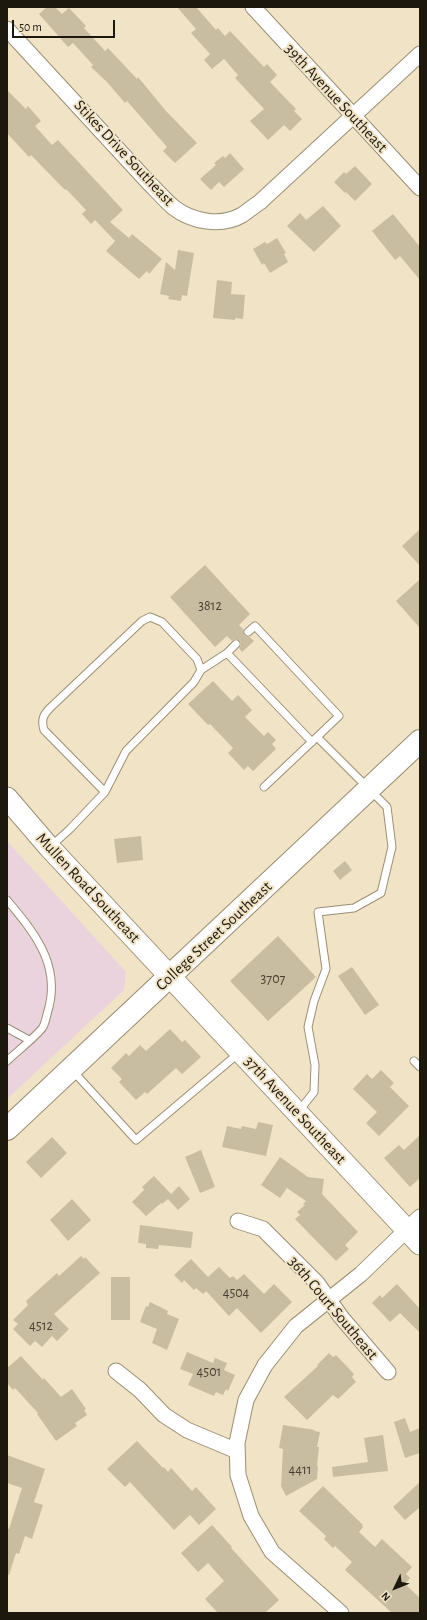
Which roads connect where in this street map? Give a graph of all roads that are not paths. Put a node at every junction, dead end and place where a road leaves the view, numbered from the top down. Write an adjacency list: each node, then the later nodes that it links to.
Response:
1 (253, 7): 4 (street, 39th Avenue Southeast)
2 (7, 29): 4 (street, Stikes Drive Southeast)
3 (420, 54): 4 (street, Stikes Drive Southeast)
4 (353, 117): 5 (street, 39th Avenue Southeast)
5 (420, 188)
6 (248, 632): 10 (lane)
7 (236, 644): 8 (lane)
8 (226, 653): 9 (lane); 10 (lane)
9 (201, 670): 14 (lane); 14 (lane)
10 (314, 739): 12 (lane); 13 (lane)
11 (420, 741): 13 (main road, College Street Southeast)
12 (264, 787)
13 (369, 790): 18 (main road, College Street Southeast); 26 (lane)
14 (105, 792): 16 (lane)
15 (7, 798): 16 (street, Mullen Road Southeast)
16 (50, 847): 18 (street, Mullen Road Southeast)
17 (7, 900): 20 (lane)
18 (171, 977): 21 (street, 37th Avenue Southeast); 25 (main road, College Street Southeast)
19 (7, 1028): 20 (lane)
20 (30, 1040): 22 (lane)
21 (241, 1052): 25 (lane); 26 (street, 37th Avenue Southeast)
22 (7, 1061)
23 (414, 1061): 24 (lane)
24 (420, 1067)
25 (72, 1069): 27 (main road, College Street Southeast)
26 (298, 1113): 29 (street, 37th Avenue Southeast)
27 (7, 1129)
28 (238, 1220): 30 (street, 36th Court Southeast)
29 (416, 1230): 30 (street)
30 (328, 1299): 32 (street, 36th Court Southeast); 33 (street)
31 (116, 1371): 33 (street)
32 (388, 1372)
33 (237, 1451): 34 (street)
34 (341, 1613)

